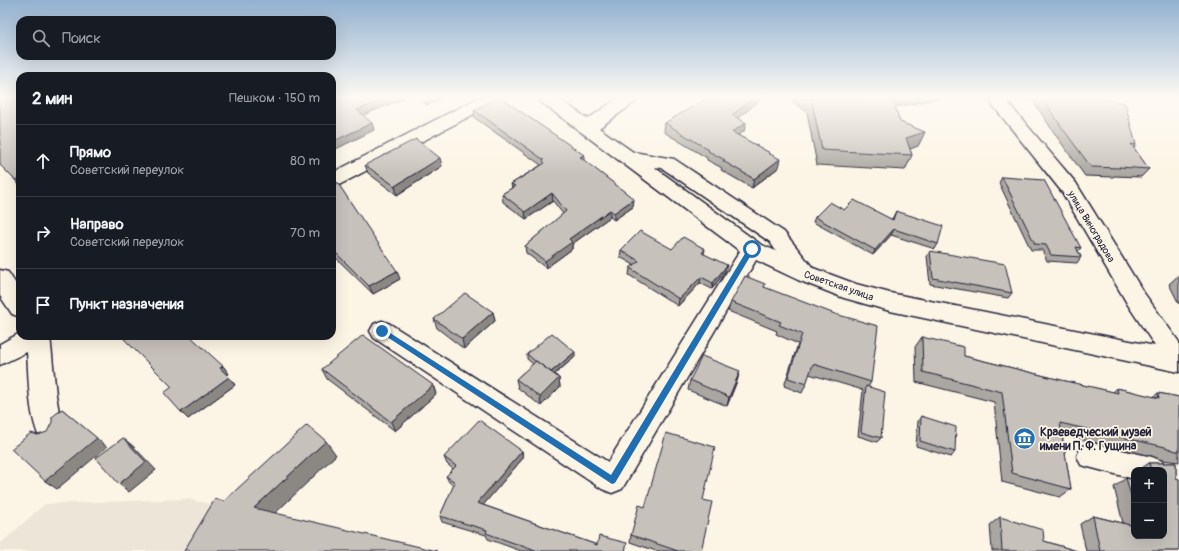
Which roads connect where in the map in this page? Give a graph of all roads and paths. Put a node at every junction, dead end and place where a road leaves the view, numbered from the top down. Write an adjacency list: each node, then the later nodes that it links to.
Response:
1 (442, 124): 7 (street)
2 (580, 124): 5 (street, Советская улица)
3 (592, 124): 5 (street)
4 (1016, 124): 16 (street, улица Виноградова)
5 (586, 128): 6 (street, Советская улица)
6 (625, 156): 8 (street, Советская улица); 9 (street)
7 (336, 180)
8 (752, 249): 9 (street, Советская улица); 12 (street)
9 (806, 274): 16 (street, Советская улица)
10 (0, 278): 11 (street)
11 (16, 302)
12 (382, 331)
13 (30, 340): 15 (street)
14 (38, 340): 17 (street)
15 (0, 355)
16 (1179, 361)
17 (49, 430)
18 (1091, 456): 19 (street)
19 (1139, 467)
20 (1167, 474): 21 (street)
21 (1179, 476)

